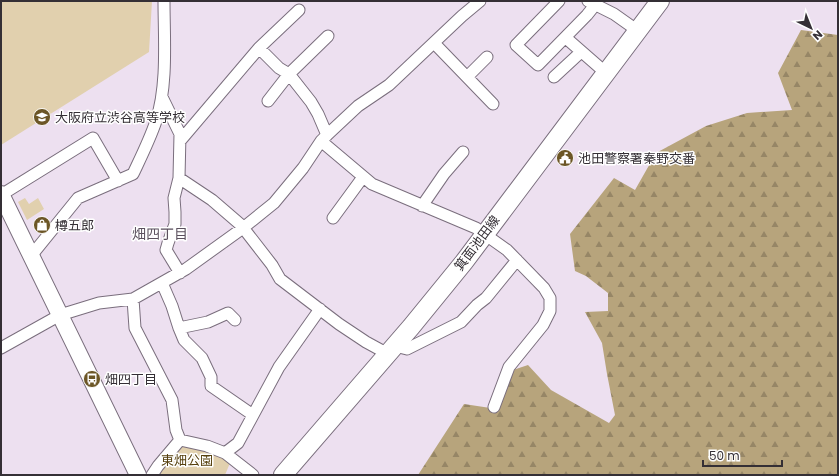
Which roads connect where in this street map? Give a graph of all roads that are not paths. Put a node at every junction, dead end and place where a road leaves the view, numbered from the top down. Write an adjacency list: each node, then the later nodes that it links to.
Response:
1 (164, 1): 18 (street)
2 (480, 1): 10 (street)
3 (559, 1): 9 (street)
4 (660, 1): 7 (main road, 箕面池田線)
5 (592, 3): 7 (street); 9 (street)
6 (299, 10): 11 (street)
7 (638, 31): 14 (main road, 箕面池田線)
8 (328, 36): 15 (street)
9 (566, 38): 12 (street)
10 (434, 43): 16 (street); 21 (street)
11 (259, 48): 15 (street); 22 (street)
12 (581, 52): 14 (street); 17 (street)
13 (487, 57): 16 (street)
14 (606, 73): 31 (main road, 箕面池田線)
15 (289, 74): 19 (street); 21 (street)
16 (467, 77): 20 (street)
17 (554, 77)
18 (162, 96): 22 (street); 26 (street)
19 (268, 101)
20 (492, 104)
21 (324, 138): 24 (street); 30 (street)
22 (180, 141): 25 (street)
23 (464, 152): 28 (street)
24 (363, 177): 28 (street); 29 (street)
25 (178, 178): 30 (street); 34 (street)
26 (118, 181): 27 (street); 32 (street)
27 (1, 195): 32 (street)
28 (422, 206): 31 (street)
29 (333, 218)
30 (243, 228): 34 (street); 37 (street)
31 (485, 233): 33 (street); 42 (main road, 箕面池田線)
32 (31, 256): 38 (street)
33 (517, 260): 42 (street); 43 (street)
34 (180, 273): 35 (street)
35 (162, 283): 36 (street); 40 (street)
36 (133, 299): 38 (street); 45 (street)
37 (320, 308): 42 (street); 44 (street)
38 (60, 315): 41 (street); 47 (street)
39 (234, 320): 40 (street)
40 (179, 328): 44 (street)
41 (1, 348)
42 (391, 350): 50 (main road, 箕面池田線)
43 (494, 407)
44 (253, 415): 46 (street)
45 (180, 440): 46 (street); 48 (street)
46 (225, 453): 49 (street)
47 (138, 475)
48 (152, 475)
49 (252, 475)
50 (283, 475)

